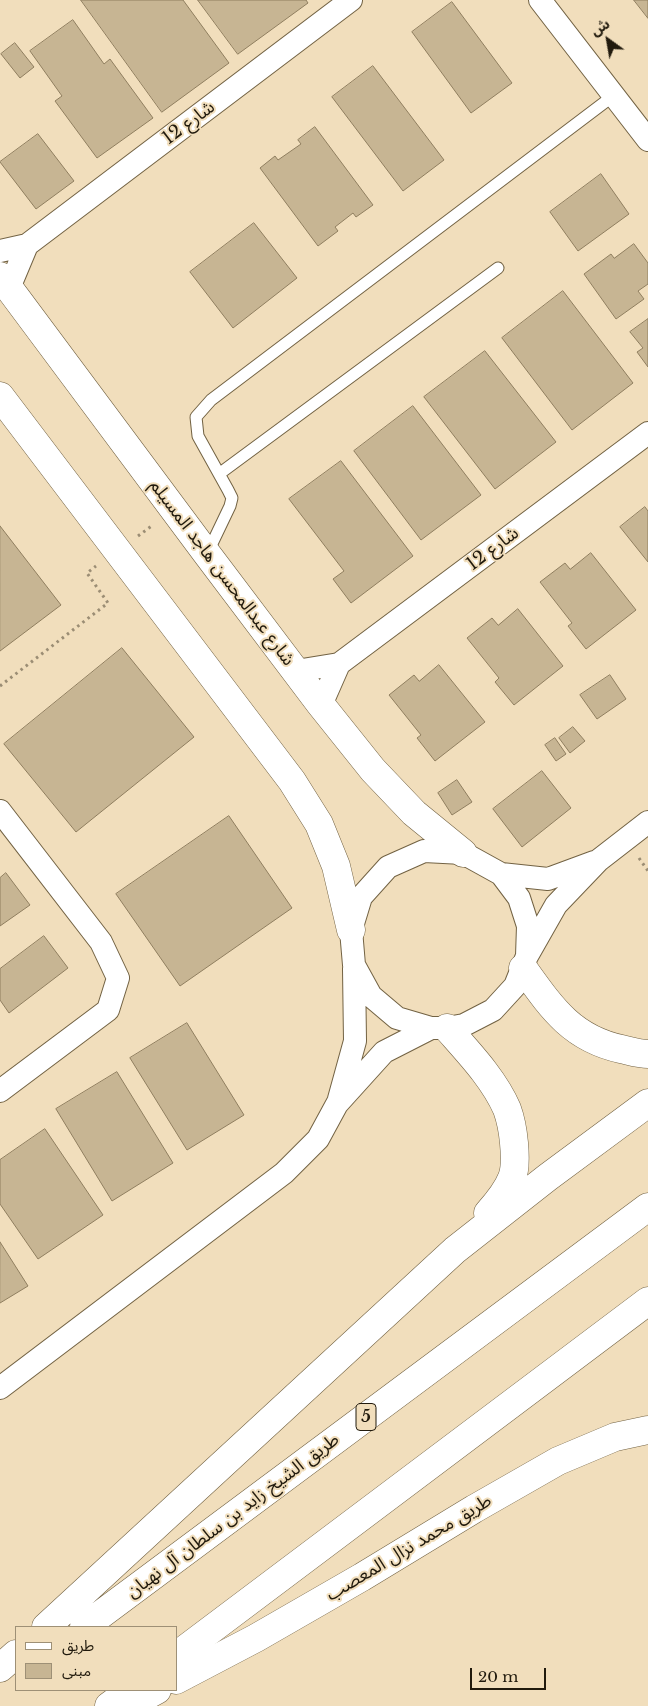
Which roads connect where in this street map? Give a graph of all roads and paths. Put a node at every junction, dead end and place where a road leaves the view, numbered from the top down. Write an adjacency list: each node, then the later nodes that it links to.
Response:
1 (351, 0): 5 (street, شارع 12)
2 (540, 0): 3 (street)
3 (612, 96): 4 (street); 11 (lane)
4 (648, 140)
5 (27, 245): 6 (street, شارع 12); 8 (street)
6 (0, 251)
7 (498, 268): 11 (lane)
8 (4, 282): 12 (main road, شارع عبدالمحسن هاجد المسيلم)
9 (0, 396): 13 (main road)
10 (648, 433): 15 (street, شارع 12)
11 (220, 474): 14 (lane)
12 (174, 509): 13 (path); 14 (main road, شارع عبدالمحسن هاجد المسيلم)
13 (118, 551): 17 (path); 24 (main road)
14 (207, 554): 16 (main road, شارع عبدالمحسن هاجد المسيلم)
15 (339, 664): 16 (street, شارع 12); 18 (street, شارع 12)
16 (296, 671): 18 (main road, شارع عبدالمحسن هاجد المسيلم)
17 (0, 686)
18 (321, 704): 21 (main road, شارع عبدالمحسن هاجد المسيلم)
19 (0, 810): 29 (street)
20 (648, 822): 22 (street)
21 (463, 853): 23 (street); 24 (street)
22 (599, 860): 23 (street); 25 (street)
23 (501, 874): 25 (street)
24 (351, 930): 26 (street)
25 (525, 962): 27 (street); 28 (main road)
26 (354, 965): 27 (street); 31 (street)
27 (439, 1028): 31 (street); 33 (main road)
28 (648, 1054)
29 (0, 1090)
30 (648, 1103): 33 (main road)
31 (338, 1104): 35 (street)
32 (648, 1207): 38 (main road, طريق الشيخ زايد بن سلطان آل نهيان / 5)
33 (454, 1250): 37 (main road)
34 (648, 1301): 39 (main road)
35 (0, 1388)
36 (648, 1430): 43 (main road, طريق محمد نزال المعصب)
37 (47, 1626)
38 (85, 1626)
39 (178, 1654)
40 (15, 1655): 41 (main road)
41 (0, 1668)
42 (15, 1678): 44 (main road)
43 (178, 1679)
44 (0, 1689)
45 (130, 1691): 47 (main road)
46 (155, 1691): 48 (main road)
47 (109, 1706)
48 (127, 1706)

